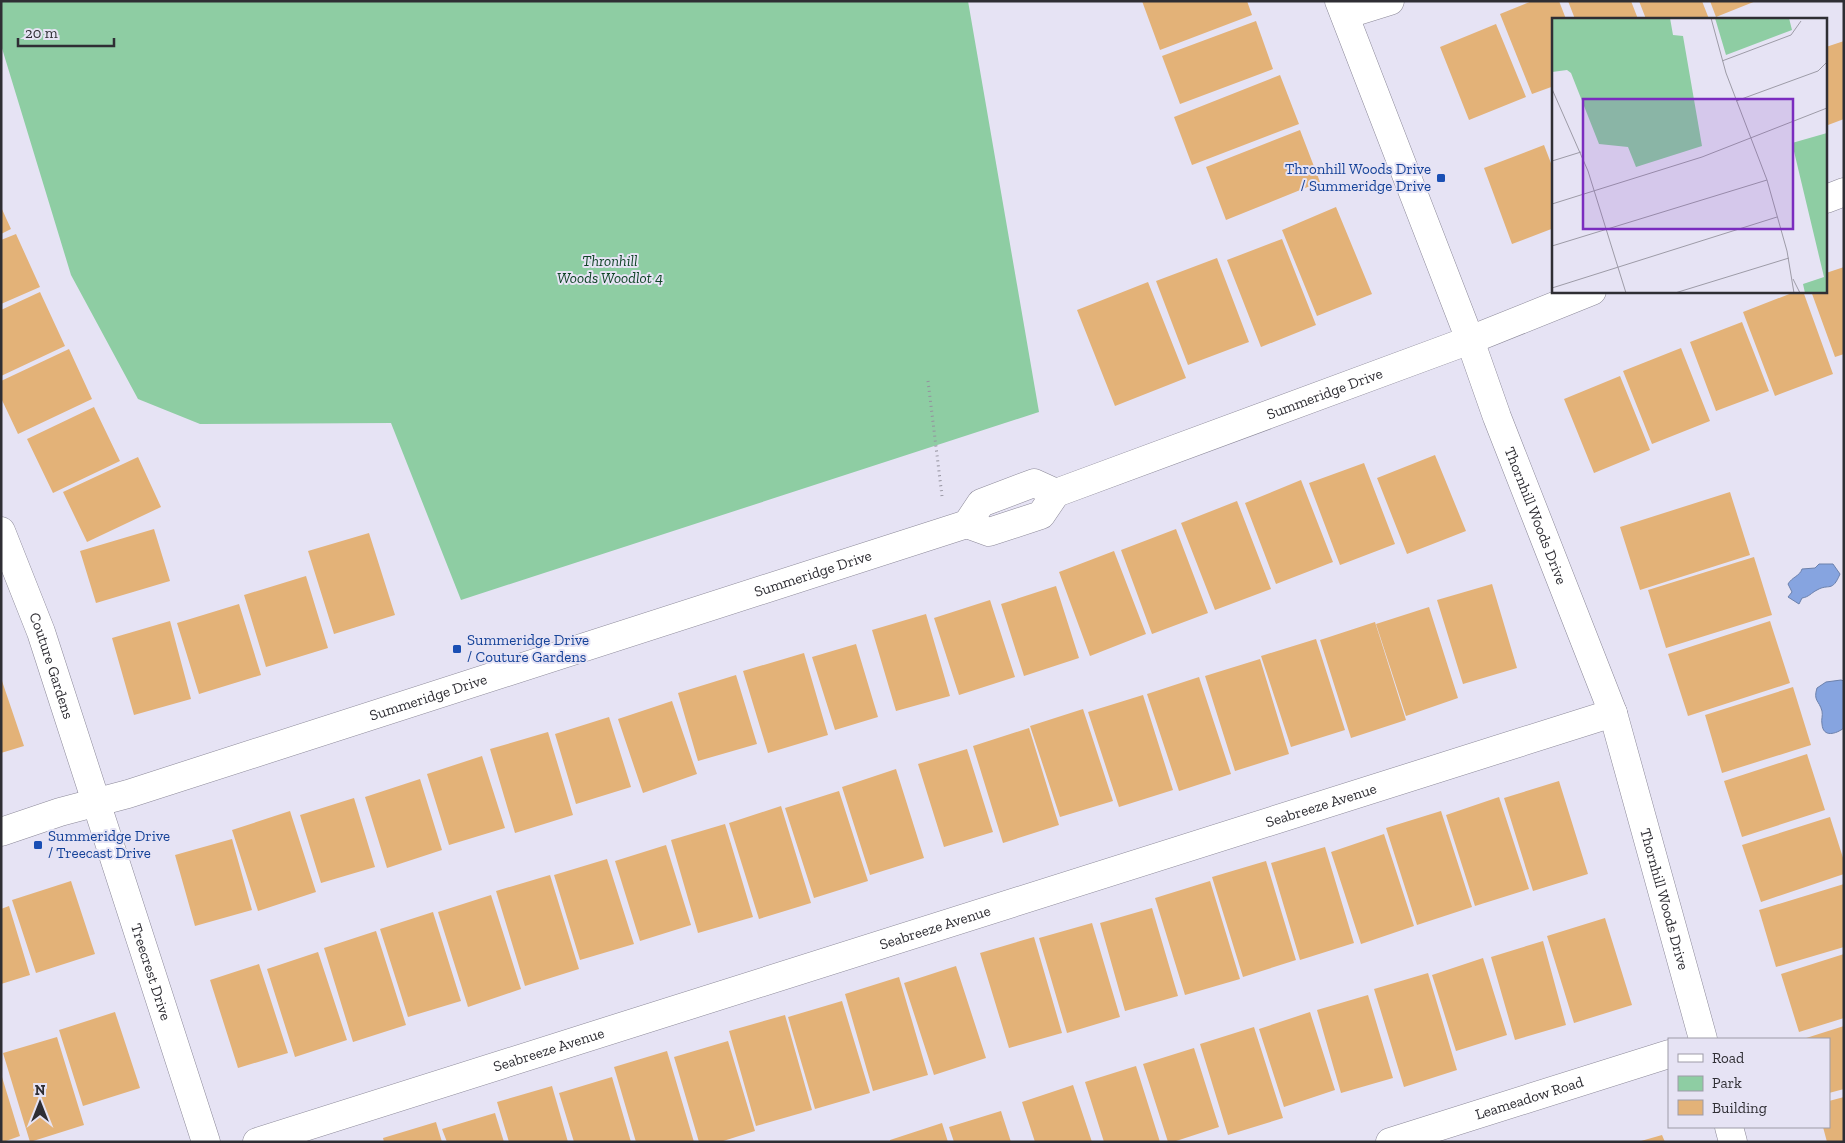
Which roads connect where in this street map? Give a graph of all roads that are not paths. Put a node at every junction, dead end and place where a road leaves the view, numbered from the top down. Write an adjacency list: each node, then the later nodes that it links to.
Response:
1 (1390, 1): 2 (street)
2 (1342, 8): 6 (street, Thornhill Woods Drive)
3 (1844, 192): 4 (street)
4 (1828, 198)
5 (1590, 292): 6 (street, Summeridge Drive)
6 (1470, 340): 8 (street, Thornhill Woods Drive); 9 (street, Summeridge Drive)
7 (1, 531): 9 (street, Couture Gardens)
8 (1613, 713): 11 (street, Thornhill Woods Drive); 15 (street, Seabreeze Avenue)
9 (96, 802): 10 (street, Summeridge Drive); 14 (street, Treecrest Drive)
10 (1, 832)
11 (1703, 1038)
12 (1668, 1054): 16 (street, Leameadow Road)
13 (1729, 1128): 17 (street)
14 (206, 1142)
15 (257, 1142)
16 (1390, 1142)
17 (1733, 1142)

